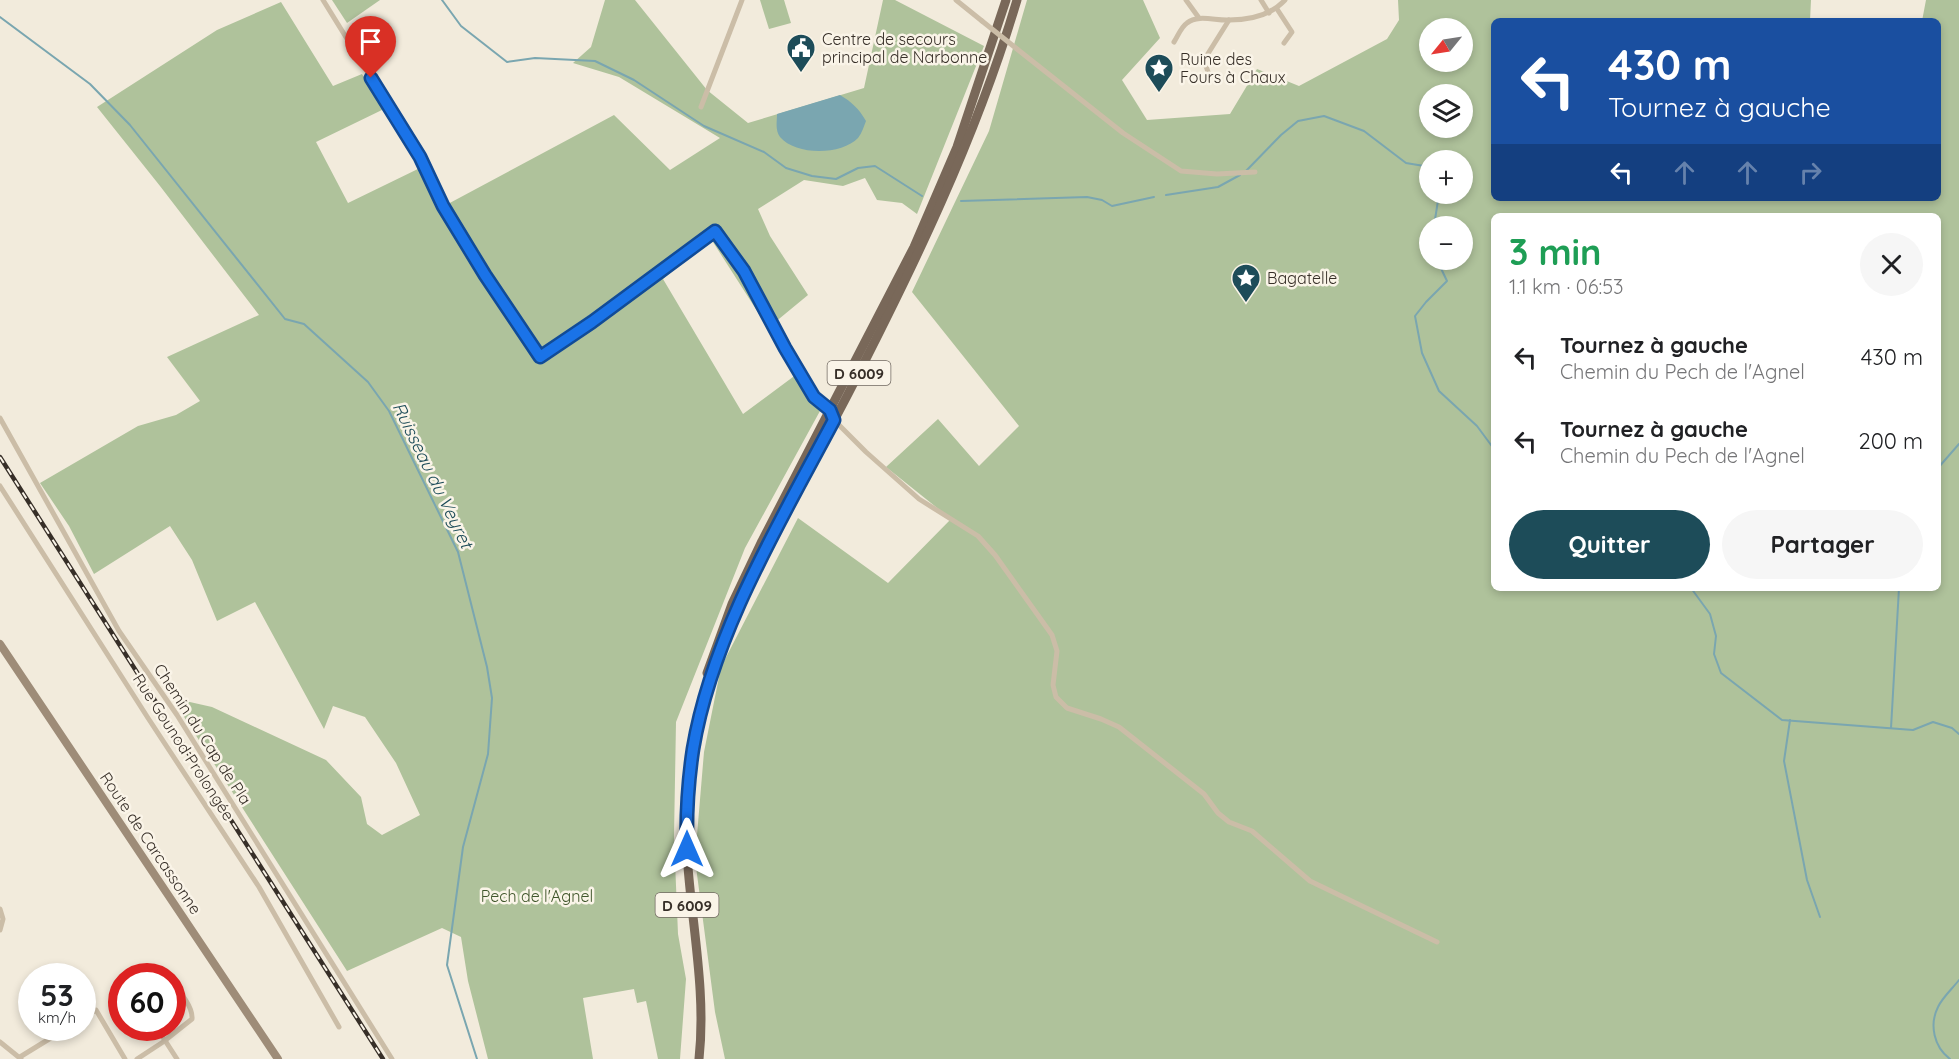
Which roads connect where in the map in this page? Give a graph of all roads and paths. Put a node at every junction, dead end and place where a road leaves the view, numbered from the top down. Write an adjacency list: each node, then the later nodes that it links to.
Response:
1 (323, 0): 18 (street)
2 (742, 0): 16 (street)
3 (956, 0): 17 (street, bridge)
4 (1006, 0): 18 (main road, D 6009)
5 (1017, 0): 20 (main road, D 6009)
6 (1186, 0): 11 (street)
7 (1261, 0): 10 (street)
8 (1285, 0): 9 (street)
9 (1276, 9): 10 (street); 14 (street)
10 (1269, 13): 12 (street)
11 (1199, 18): 12 (street); 13 (street)
12 (1229, 20): 15 (street)
13 (1174, 42)
14 (1284, 43)
15 (1208, 72)
16 (701, 107)
17 (1255, 172)
18 (830, 410): 20 (street); 40 (main road, D 6009)
19 (0, 418): 39 (street, Chemin du Cap de Pla)
20 (834, 420): 25 (street); 41 (main road, D 6009)
21 (0, 486): 29 (street, Rue Gounod Prolongée)
22 (0, 644): 38 (main road, Route de Carcassonne)
23 (0, 909): 24 (street)
24 (0, 930)
25 (1437, 942)
26 (186, 1002): 28 (street)
27 (96, 1010): 35 (street)
28 (186, 1024)
29 (339, 1027)
30 (47, 1041): 34 (street)
31 (164, 1041): 36 (street)
32 (166, 1041): 37 (street)
33 (0, 1042): 34 (street)
34 (20, 1058)
35 (125, 1059)
36 (137, 1059)
37 (177, 1059)
38 (278, 1059)
39 (392, 1059)
40 (693, 1059)
41 (699, 1059)

